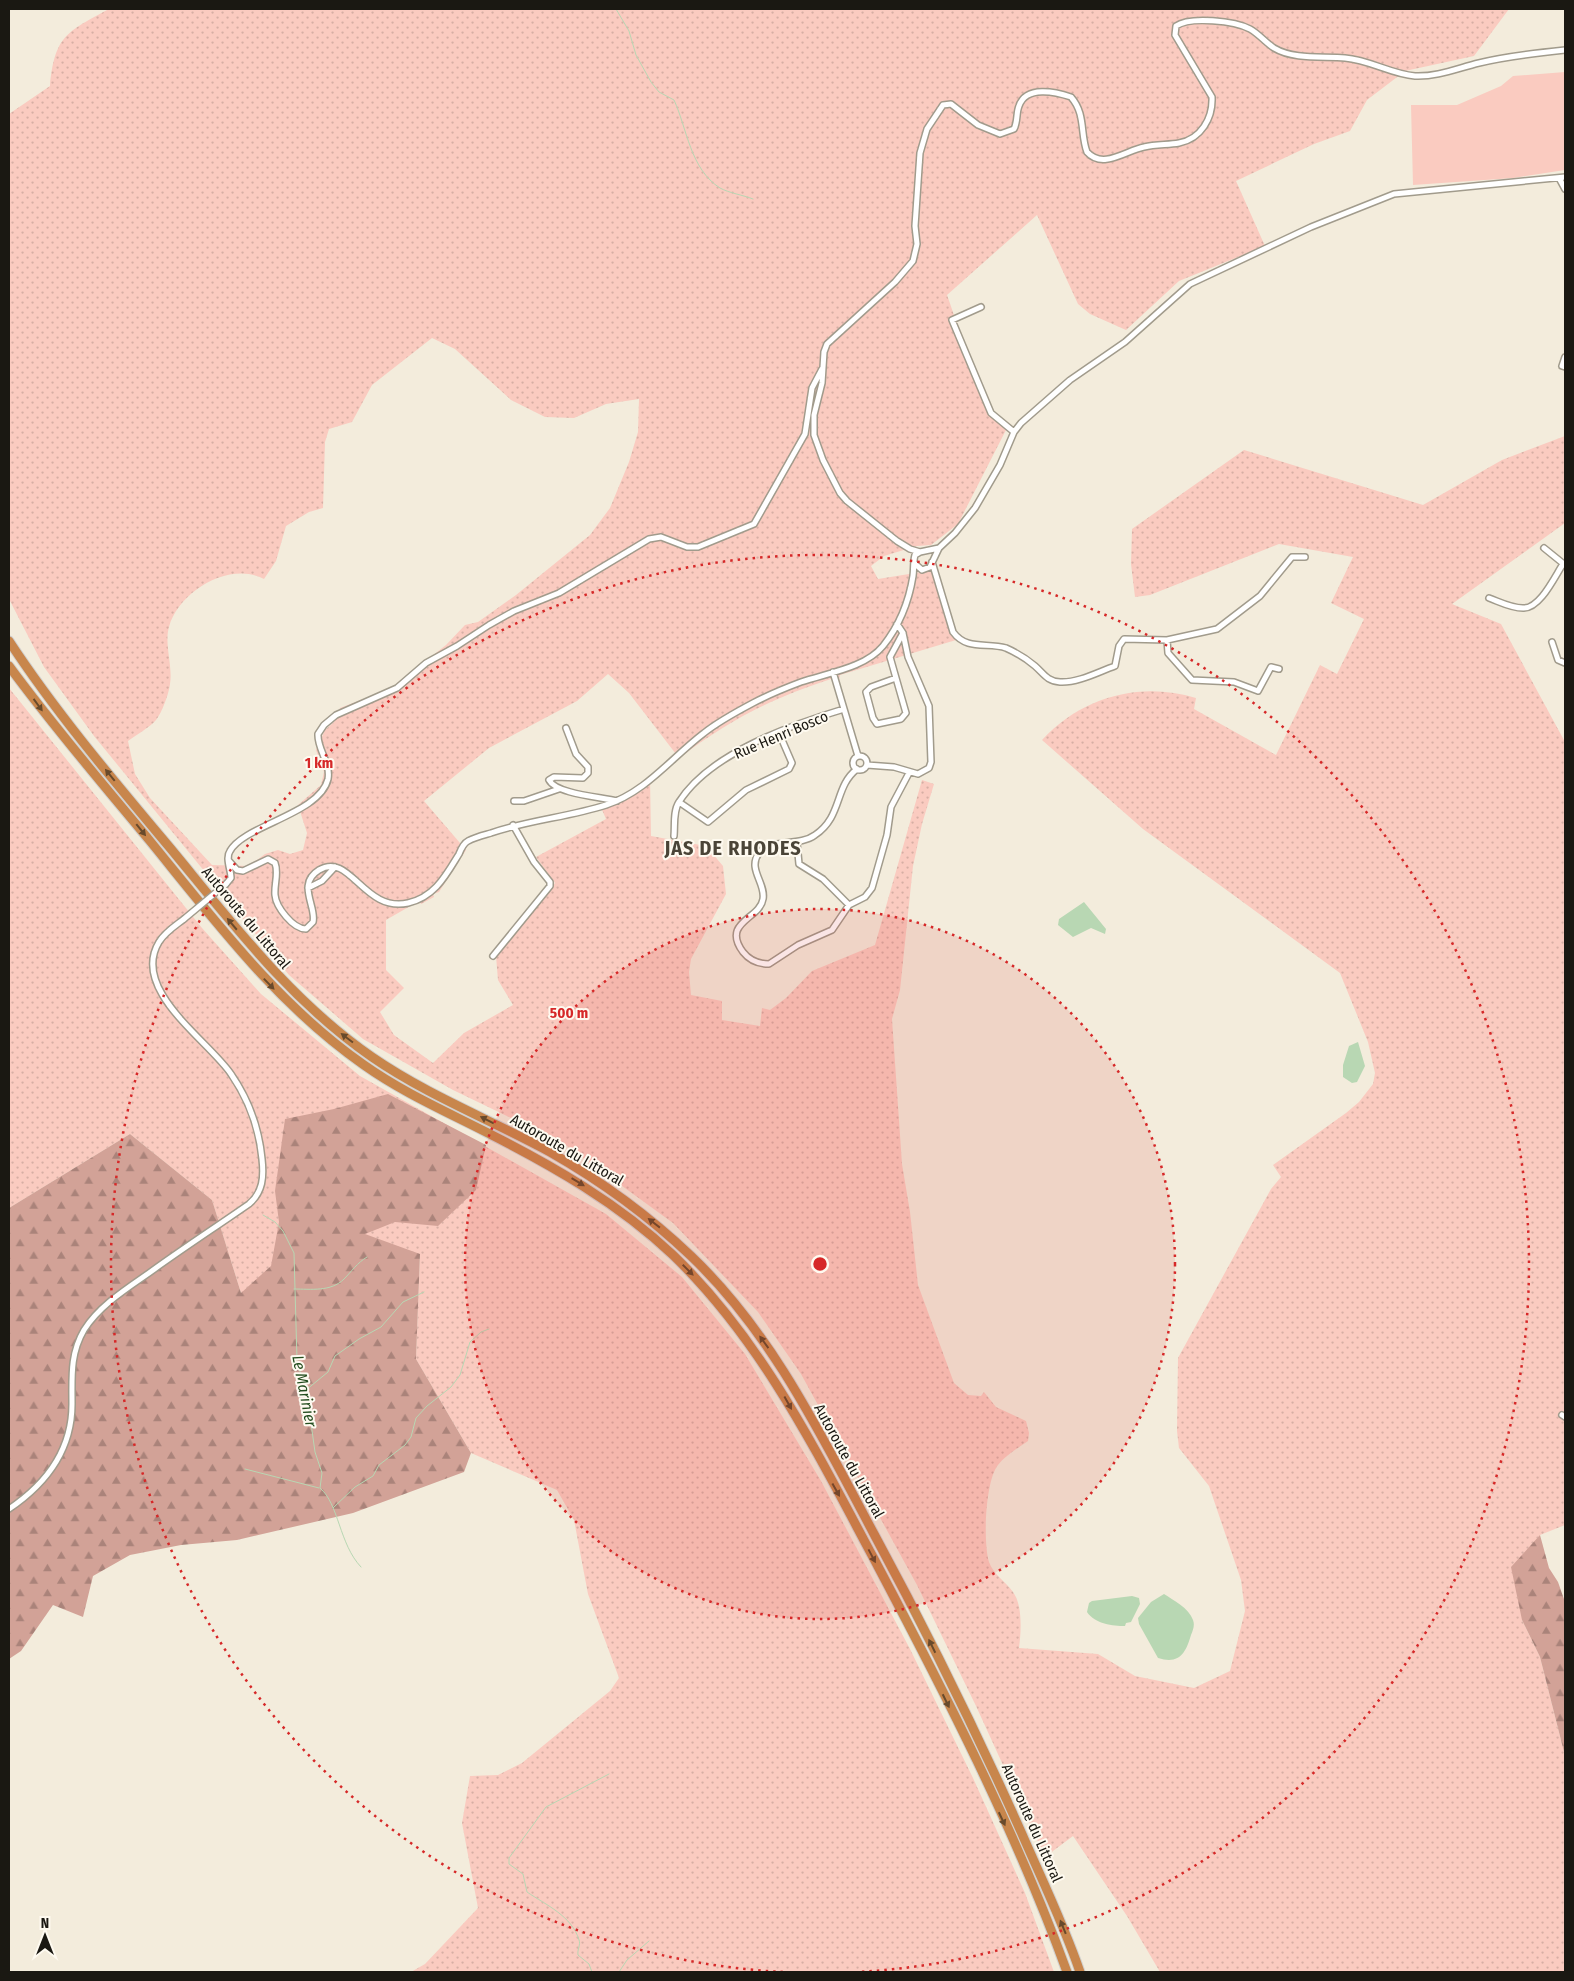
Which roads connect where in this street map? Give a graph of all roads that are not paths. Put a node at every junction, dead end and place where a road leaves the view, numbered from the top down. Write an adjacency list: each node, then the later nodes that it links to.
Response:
1 (1565, 50): 7 (street)
2 (1562, 177): 3 (street); 12 (street)
3 (1565, 190)
4 (982, 307): 12 (street)
5 (1565, 357): 6 (street)
6 (1565, 367)
7 (822, 369): 8 (street); 9 (street)
8 (812, 387): 9 (street); 10 (street)
9 (821, 389): 11 (street)
10 (810, 395): 11 (street); 49 (street)
11 (815, 411): 15 (street)
12 (1014, 432): 13 (street)
13 (939, 548): 15 (street); 17 (street)
14 (1544, 548): 19 (street)
15 (920, 553): 17 (street); 18 (street)
16 (1305, 557): 27 (street)
17 (932, 561): 20 (street); 22 (street)
18 (914, 563): 21 (street); 23 (street)
19 (1564, 564): 24 (street)
20 (928, 568): 21 (street); 22 (street)
21 (919, 569): 23 (street)
22 (936, 571): 27 (street)
23 (913, 576): 25 (street)
24 (1489, 598)
25 (897, 624): 26 (street); 33 (street)
26 (903, 633): 34 (street); 41 (street)
27 (1167, 640): 32 (street)
28 (9, 641): 56 (highway, Autoroute du Littoral, one-way to 28)
29 (1552, 642): 30 (street)
30 (1565, 663)
31 (9, 666): 55 (highway, Autoroute du Littoral, one-way to 55)
32 (1279, 669)
33 (833, 672): 35 (street); 44 (street)
34 (896, 678): 34 (street)
35 (844, 709): 37 (street, Rue Henri Bosco); 38 (street)
36 (566, 728): 42 (street)
37 (779, 733): 45 (street, Rue Henri Bosco); 45 (street)
38 (858, 756): 39 (street); 40 (street)
39 (867, 765): 40 (street); 41 (street)
40 (857, 770): 48 (street)
41 (909, 773): 52 (street)
42 (560, 789): 43 (street); 44 (street)
43 (514, 801)
44 (617, 801): 46 (street)
45 (679, 802): 47 (street)
46 (513, 825): 50 (street); 53 (street)
47 (674, 836)
48 (797, 843): 52 (street); 52 (street)
49 (229, 861): 51 (street); 54 (street, bridge)
50 (335, 867): 51 (street); 51 (street)
51 (308, 888)
52 (849, 905)
53 (493, 956)
54 (9, 1509)
55 (1067, 1972)
56 (1080, 1972)

